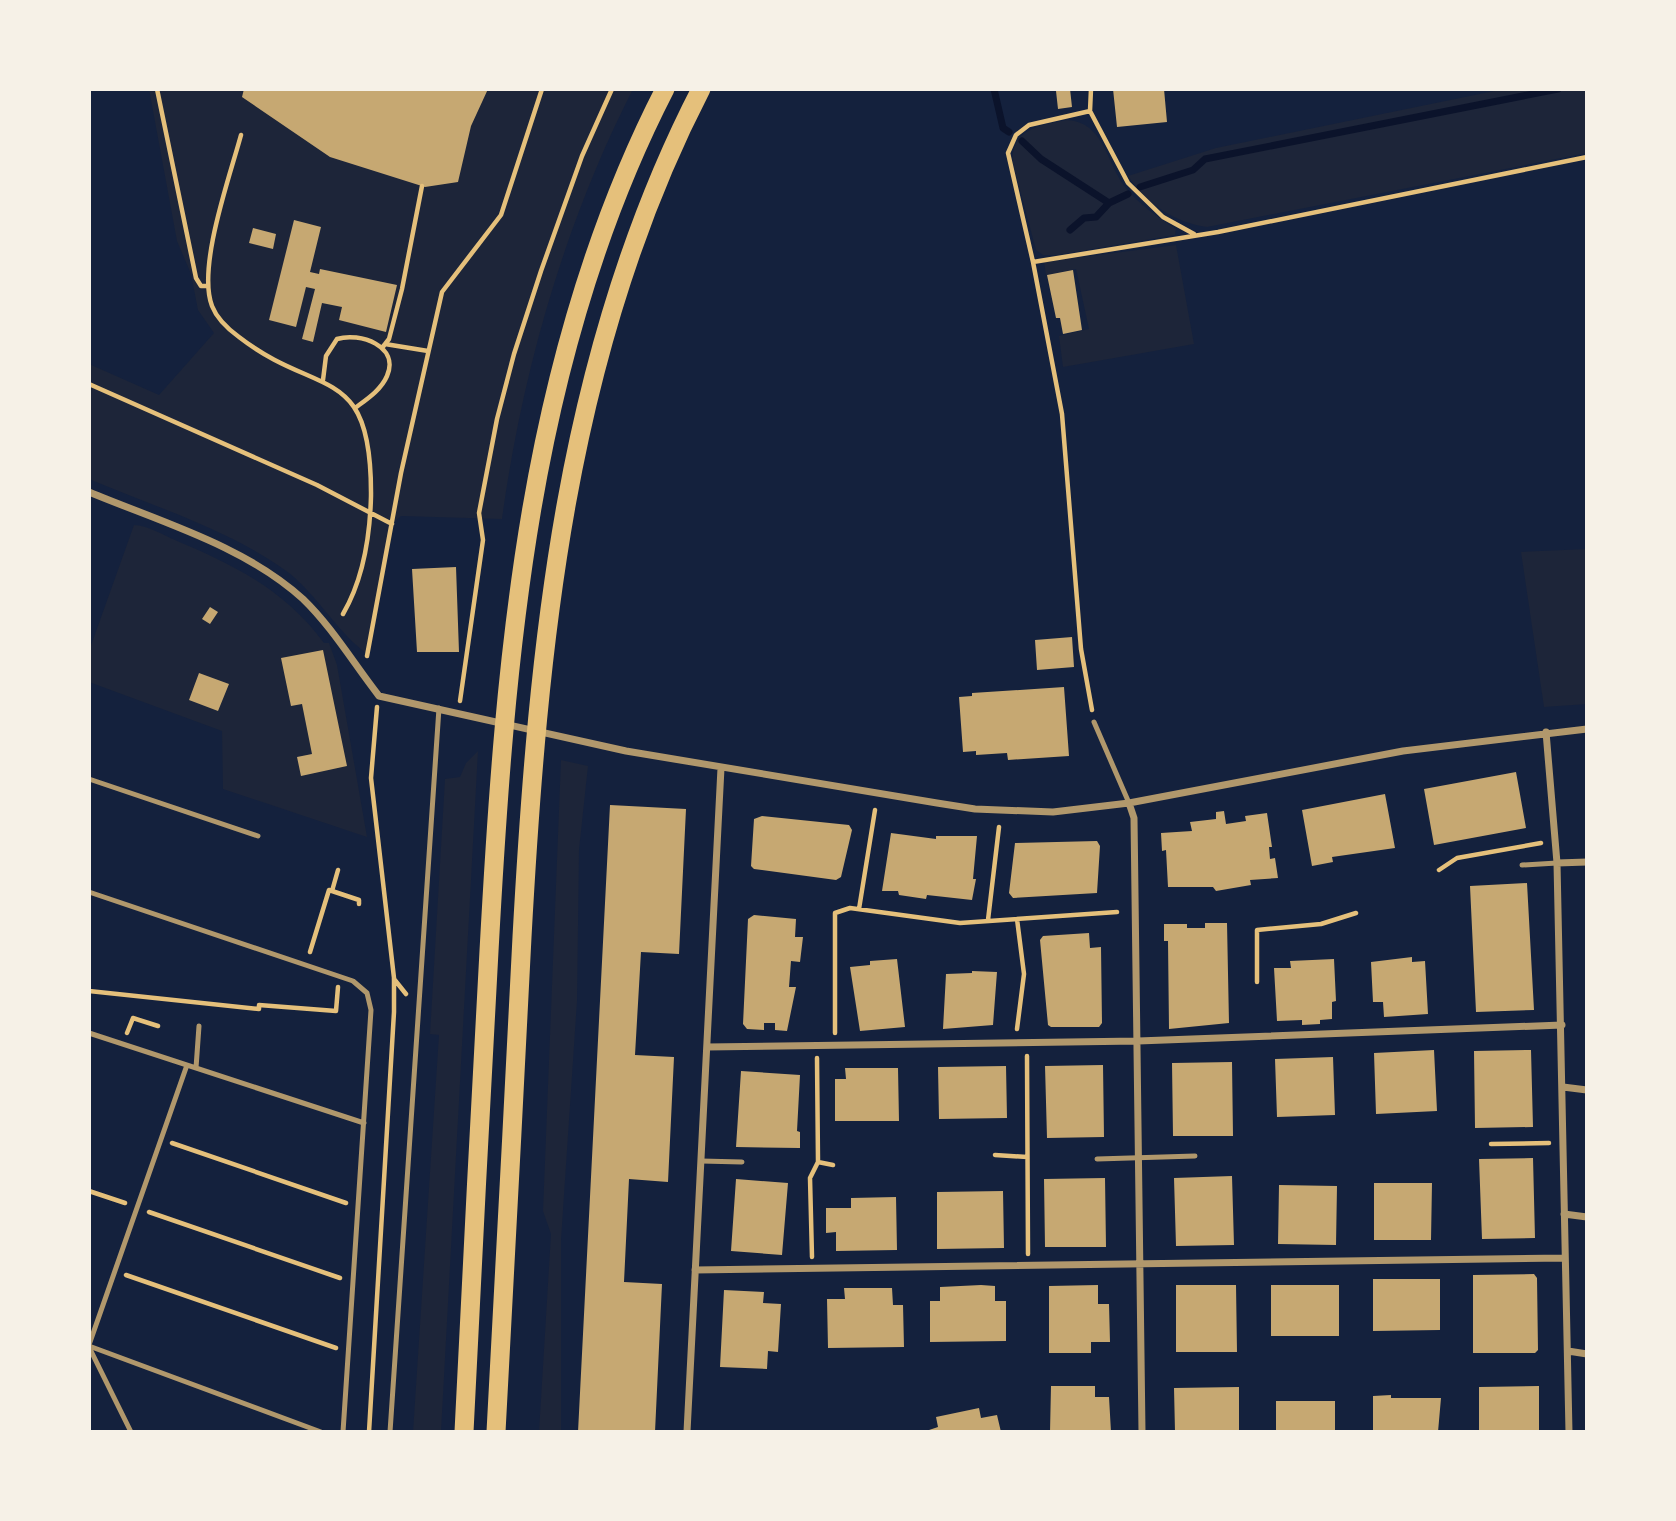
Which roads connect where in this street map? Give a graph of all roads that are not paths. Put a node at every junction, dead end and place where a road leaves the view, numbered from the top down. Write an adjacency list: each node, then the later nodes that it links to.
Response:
1 (665, 89): 43 (highway)
2 (701, 89): 44 (highway)
3 (89, 492): 4 (street)
4 (439, 708): 8 (street); 42 (lane)
5 (1094, 722): 10 (lane)
6 (1587, 729): 7 (street)
7 (1546, 732): 10 (street); 13 (street)
8 (721, 768): 10 (street); 20 (street)
9 (89, 779): 11 (lane)
10 (1129, 803): 19 (street)
11 (258, 836)
12 (1587, 862): 13 (street)
13 (1557, 863): 14 (lane); 16 (street)
14 (1522, 865)
15 (89, 892): 25 (lane)
16 (1562, 1025): 19 (street); 23 (street)
17 (199, 1026): 22 (lane)
18 (89, 1032): 21 (lane)
19 (1138, 1041): 20 (street); 27 (street)
20 (707, 1047): 29 (street)
21 (187, 1065): 22 (lane); 36 (lane)
22 (195, 1068): 25 (lane)
23 (1563, 1087): 24 (street); 31 (street)
24 (1587, 1090)
25 (364, 1123): 41 (lane)
26 (1195, 1156): 27 (lane)
27 (1139, 1158): 28 (lane); 34 (street)
28 (1097, 1159)
29 (701, 1161): 30 (lane); 35 (street)
30 (742, 1162)
31 (1564, 1213): 32 (street); 33 (street)
32 (1587, 1217)
33 (1565, 1258): 34 (street); 37 (street)
34 (1140, 1264): 35 (street); 46 (street)
35 (695, 1270): 45 (street)
36 (89, 1346): 39 (lane); 40 (lane)
37 (1568, 1351): 38 (street); 47 (street)
38 (1587, 1354)
39 (131, 1432)
40 (321, 1432)
41 (343, 1432)
42 (390, 1432)
43 (464, 1432)
44 (496, 1432)
45 (687, 1432)
46 (1142, 1432)
47 (1569, 1432)

